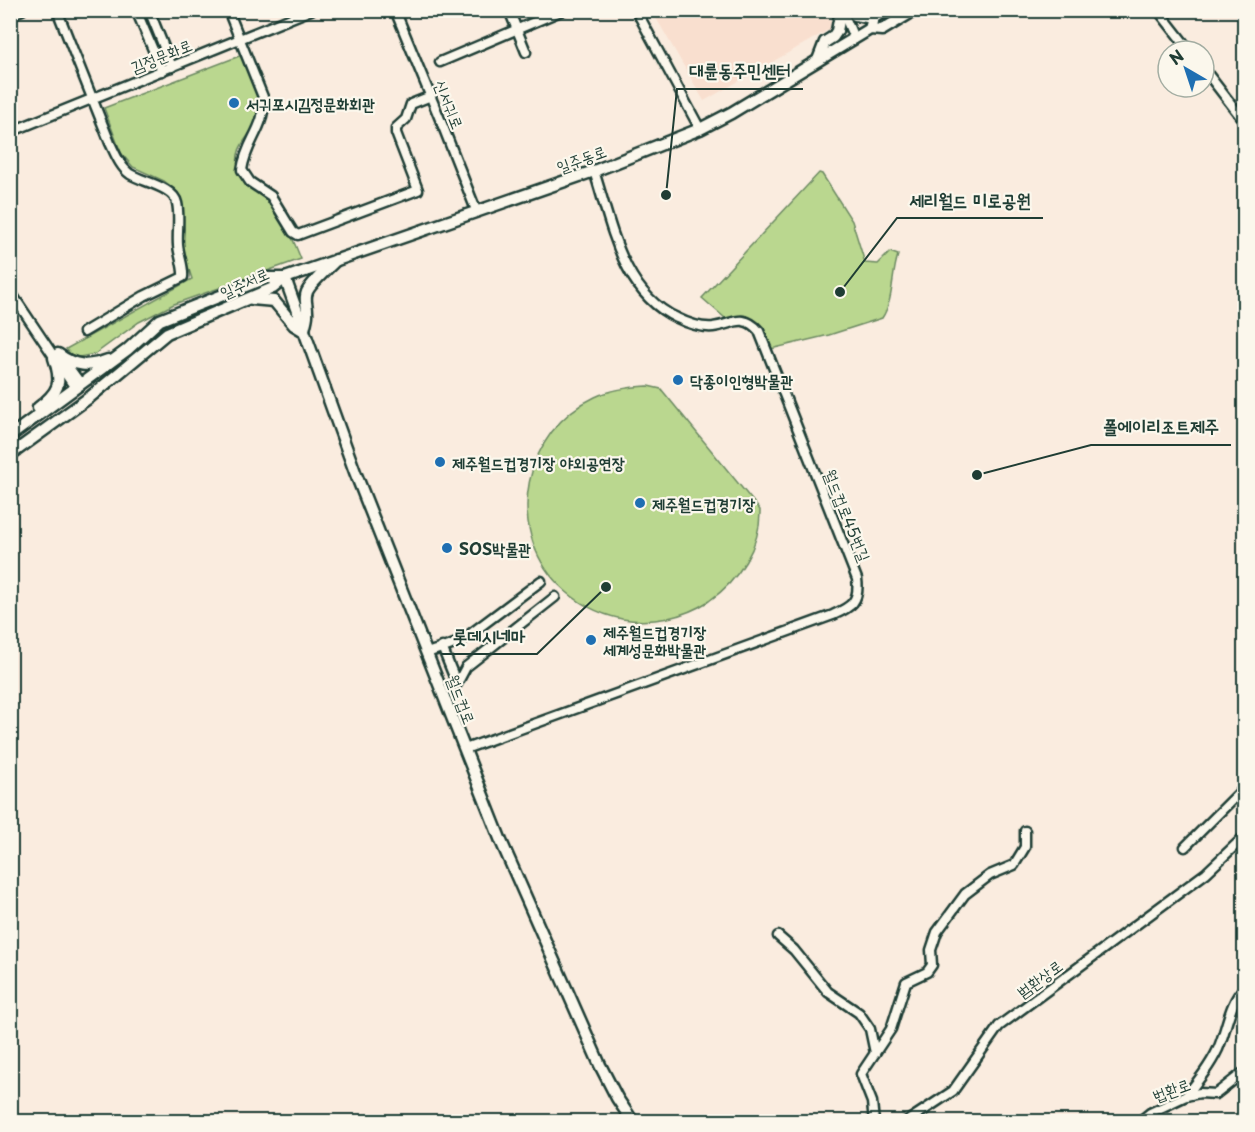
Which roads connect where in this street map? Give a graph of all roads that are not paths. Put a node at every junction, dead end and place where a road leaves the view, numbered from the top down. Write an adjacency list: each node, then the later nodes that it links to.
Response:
1 (22, 10): 16 (street)
2 (57, 10): 29 (street)
3 (136, 10): 26 (street)
4 (148, 10): 25 (street)
5 (228, 10): 20 (street)
6 (311, 10): 20 (street, 김정문화로)
7 (395, 10): 28 (street, 신서귀로)
8 (509, 10): 18 (street)
9 (563, 10): 18 (street)
10 (636, 10): 31 (street)
11 (841, 10): 19 (street); 23 (main road)
12 (849, 10): 17 (main road)
13 (886, 10): 17 (main road, 일주동로)
14 (915, 10): 17 (main road, 일주동로)
15 (1158, 10): 21 (street)
16 (10, 15)
17 (871, 24): 19 (main road, 일주동로)
18 (517, 30): 22 (street); 24 (street)
19 (854, 38): 23 (main road, 일주동로)
20 (240, 39): 25 (street, 김정문화로); 28 (street)
21 (1181, 39)
22 (526, 52)
23 (818, 60): 31 (main road, 일주동로)
24 (440, 62)
25 (172, 67): 26 (street, 김정문화로)
26 (162, 71): 29 (street, 김정문화로)
27 (1216, 84): 30 (street)
28 (431, 96): 34 (street, 신서귀로)
29 (94, 99): 32 (street, 김정문화로); 40 (street)
30 (1245, 121)
31 (700, 129): 33 (main road, 일주동로)
32 (10, 132)
33 (594, 171): 34 (main road, 일주동로); 52 (street, 월드컵로45번길)
34 (476, 210): 35 (main road, 일주동로)
35 (336, 259): 36 (main road, 일주동로); 39 (main road)
36 (285, 278): 38 (main road, 일주서로); 39 (main road, 월드컵로); 41 (main road, 일주서로)
37 (10, 291): 42 (street)
38 (246, 299): 39 (main road); 44 (main road, 일주서로)
39 (304, 332): 51 (main road, 월드컵로)
40 (84, 333)
41 (127, 350): 42 (main road); 43 (main road, 일주서로)
42 (56, 356): 43 (street); 45 (main road)
43 (78, 386): 44 (main road); 45 (main road, 일주서로)
44 (88, 399): 47 (main road, 일주서로)
45 (22, 428): 46 (main road, 일주서로)
46 (10, 436)
47 (10, 455)
48 (541, 581): 50 (street)
49 (555, 597): 50 (street)
50 (442, 647): 51 (street)
51 (428, 653): 52 (main road, 월드컵로)
52 (465, 749): 62 (main road, 월드컵로)
53 (1245, 788): 56 (street)
54 (1025, 831): 59 (street)
55 (1245, 837): 64 (street, 범환상로)
56 (1185, 847)
57 (778, 936): 59 (street)
58 (1245, 988): 61 (street)
59 (875, 1053): 63 (street)
60 (1245, 1072): 61 (street, 법환로)
61 (1186, 1096): 65 (street, 법환로)
62 (633, 1122)
63 (874, 1122)
64 (906, 1122)
65 (1139, 1122)

